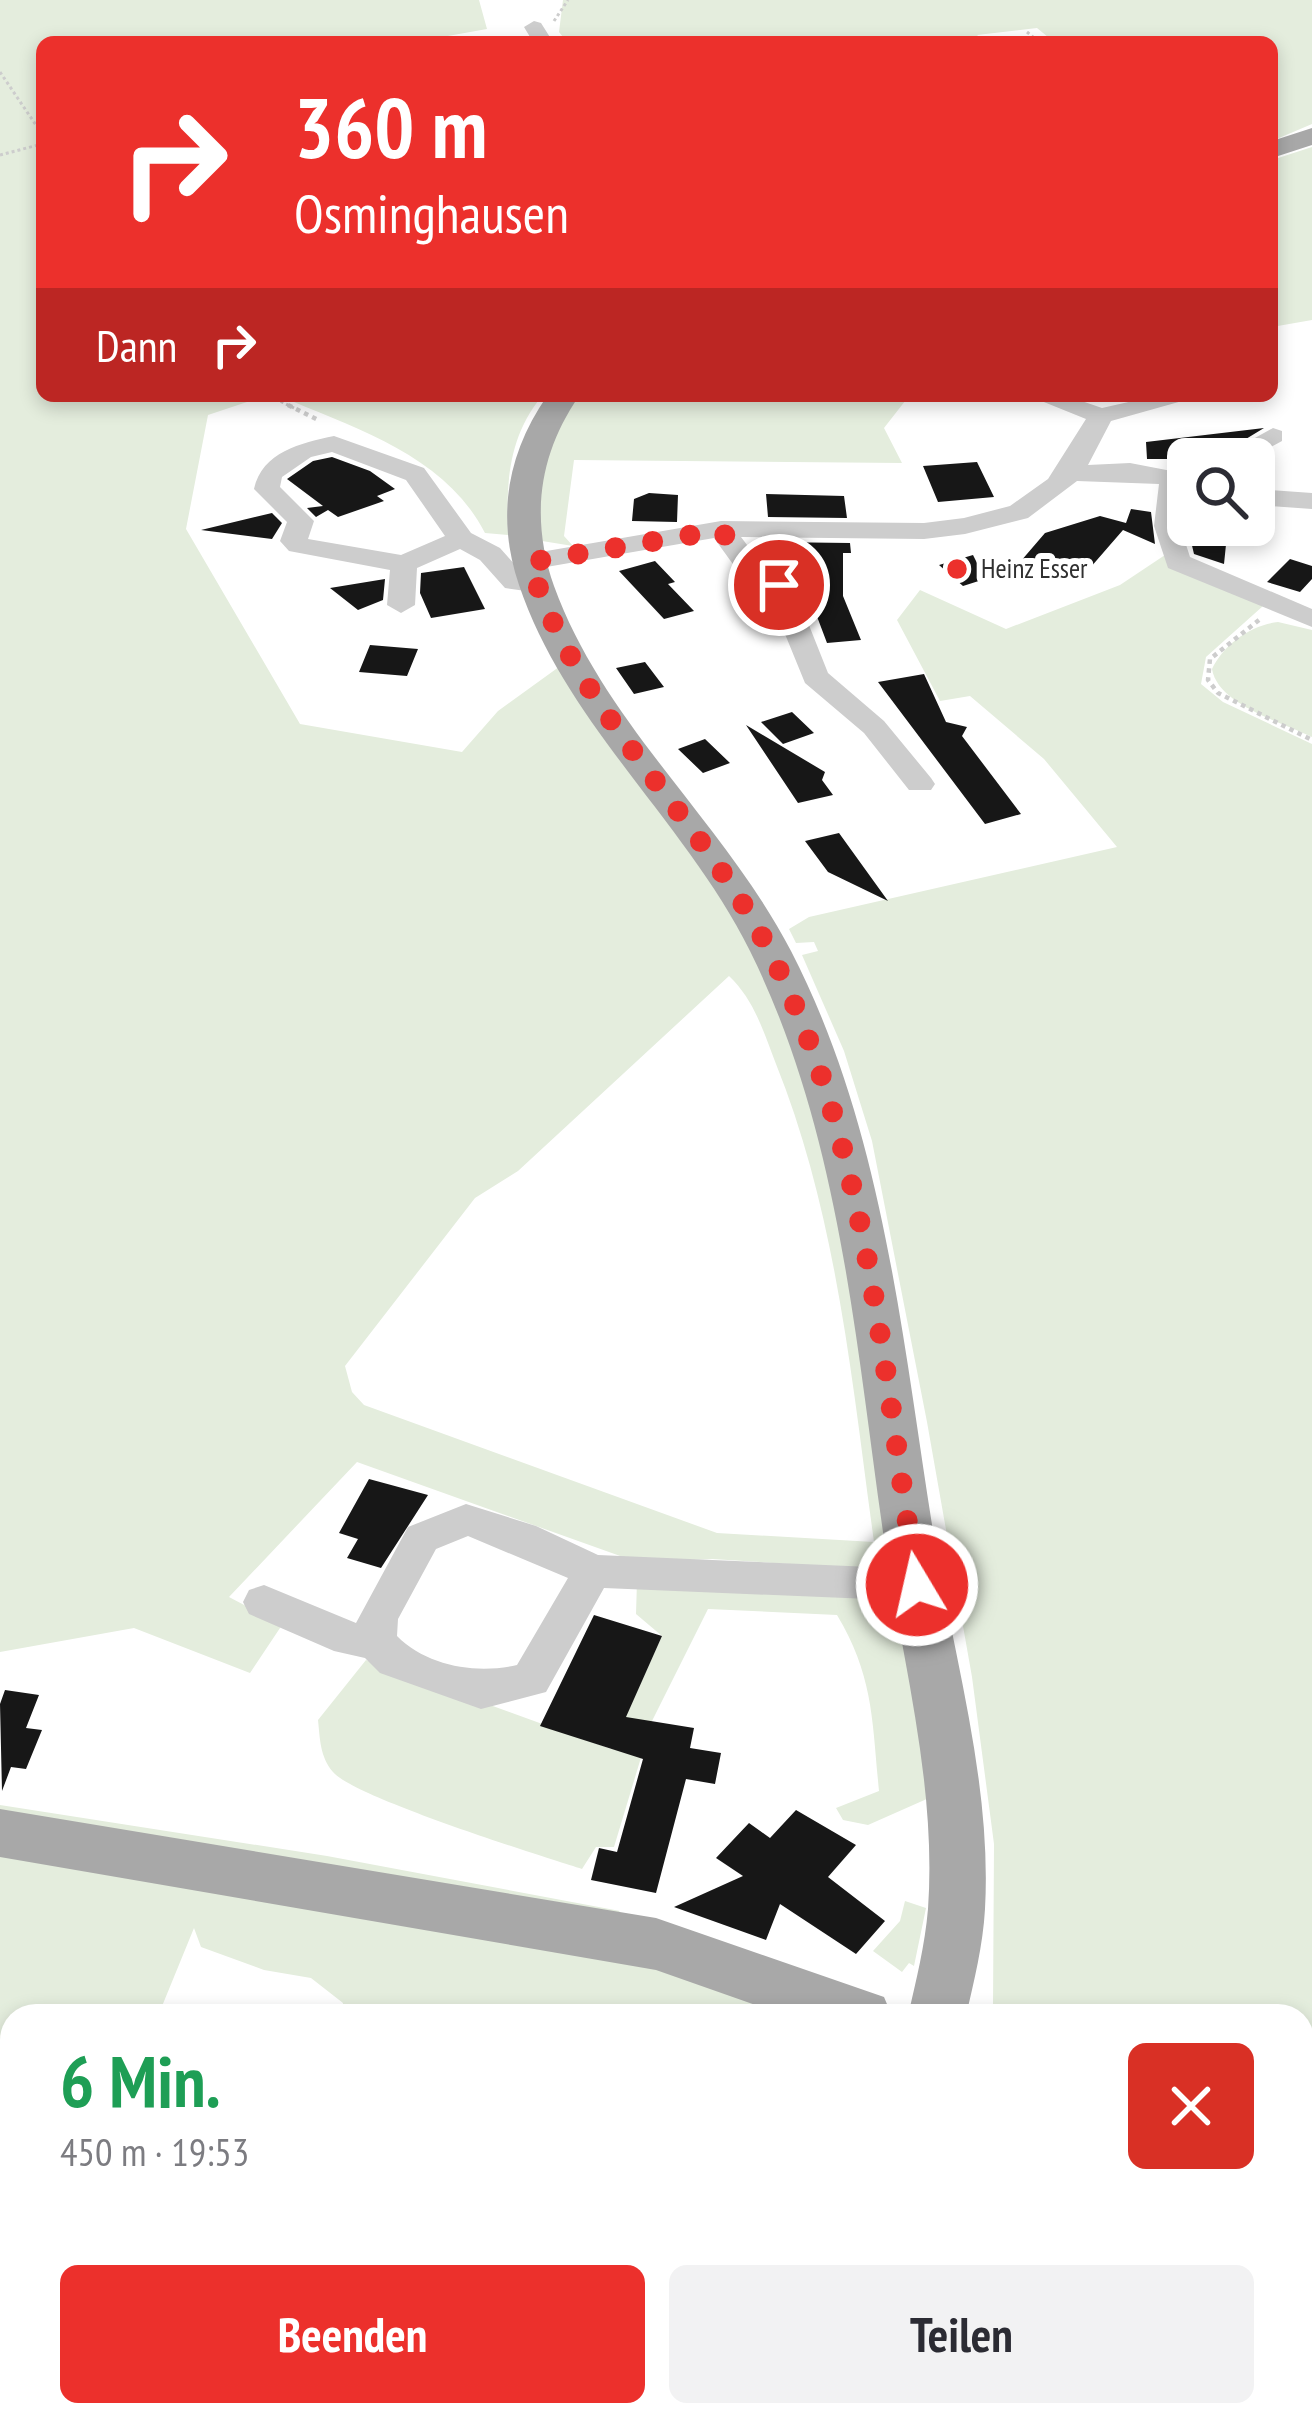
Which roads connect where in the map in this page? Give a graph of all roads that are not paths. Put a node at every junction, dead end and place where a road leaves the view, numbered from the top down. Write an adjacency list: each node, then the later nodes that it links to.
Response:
1 (1312, 136): 2 (main road)
2 (1278, 148)
3 (559, 402): 17 (main road)
4 (1059, 402): 6 (street)
5 (1160, 402): 6 (street)
6 (1100, 416): 9 (street)
7 (1273, 436): 8 (street)
8 (1269, 438)
9 (1070, 473): 10 (street); 13 (street)
10 (1167, 479)
11 (1275, 498): 12 (street)
12 (1312, 501)
13 (721, 530): 17 (street); 20 (street)
14 (461, 539): 16 (street); 16 (street); 17 (street)
15 (1173, 546): 19 (street)
16 (404, 564): 18 (street)
17 (533, 575): 22 (main road)
18 (401, 605)
19 (1312, 619)
20 (920, 784)
21 (592, 1570): 22 (street); 24 (street); 24 (street)
22 (917, 1585): 27 (main road)
23 (264, 1602): 24 (street)
24 (376, 1642)
25 (0, 1833): 26 (main road)
26 (829, 2004)
27 (940, 2004)

